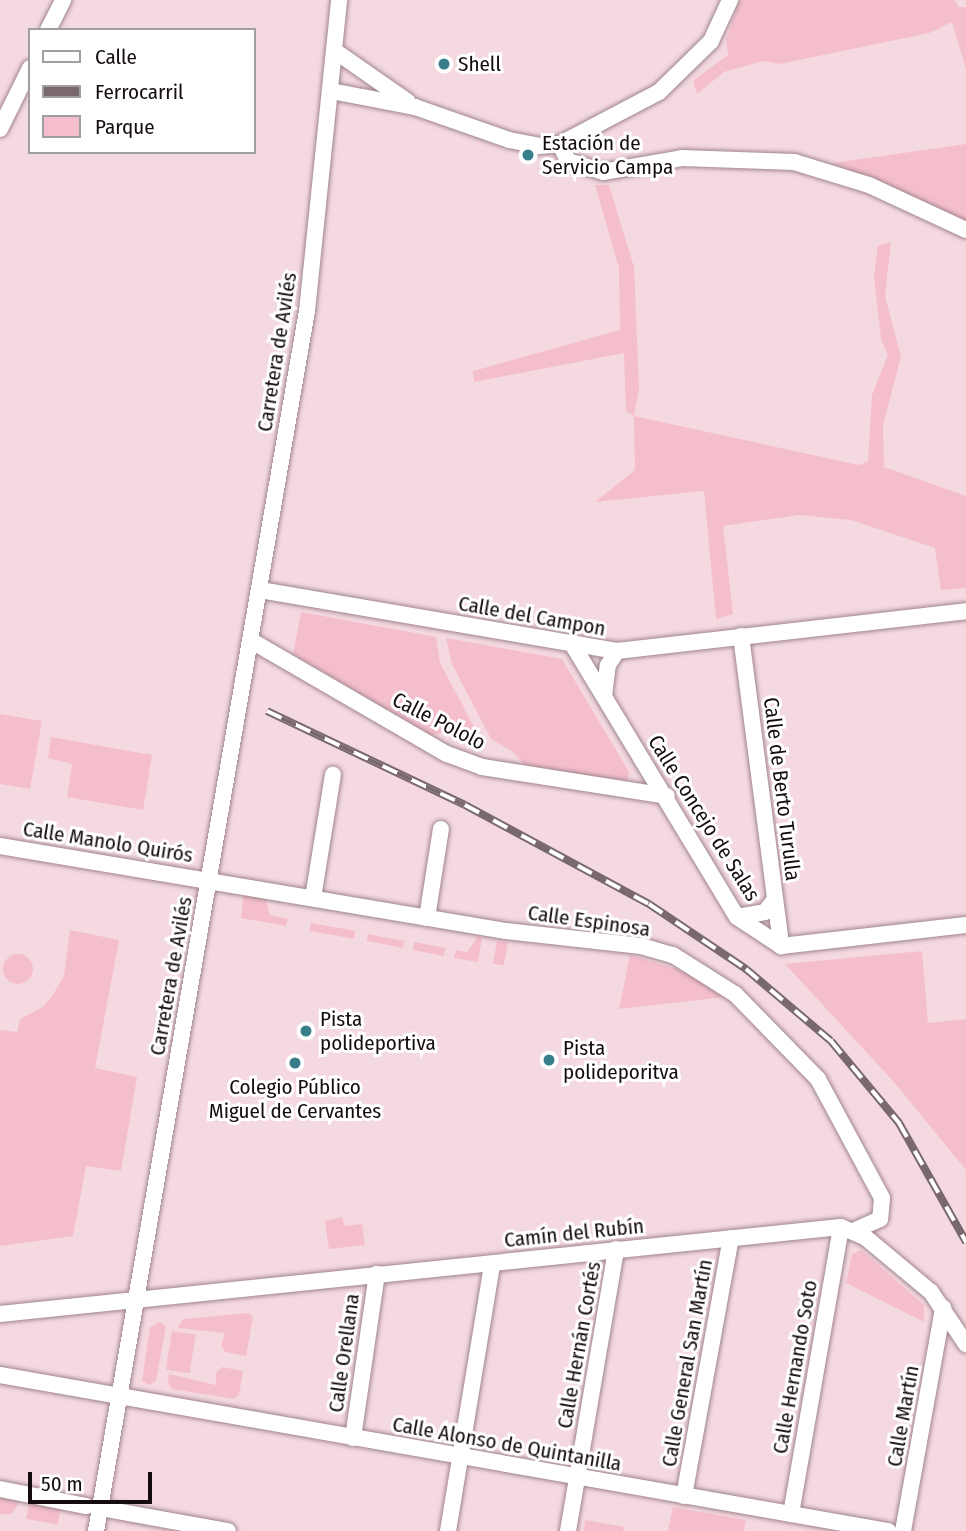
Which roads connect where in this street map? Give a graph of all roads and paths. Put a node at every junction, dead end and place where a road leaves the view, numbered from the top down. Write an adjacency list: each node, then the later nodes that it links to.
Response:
1 (63, 0): 4 (street)
2 (339, 0): 5 (street, Carretera de Avilés)
3 (730, 0): 10 (street)
4 (49, 28)
5 (335, 51): 7 (street, Carretera de Avilés); 8 (street)
6 (28, 72): 9 (street)
7 (331, 92): 8 (street); 12 (street, Carretera de Avilés)
8 (415, 107): 10 (street)
9 (0, 129)
10 (560, 144): 11 (street)
11 (966, 230)
12 (260, 590): 15 (street, Carretera de Avilés); 16 (street, Calle del Campon)
13 (966, 611): 14 (street, Calle del Campon)
14 (741, 636): 17 (street, Calle del Campon); 25 (street, Calle de Berto Turulla)
15 (250, 640): 20 (street, Calle Pololo); 23 (street, Carretera de Avilés)
16 (574, 647): 17 (street, Calle del Campon); 18 (street, Calle Concejo de Salas)
17 (617, 651): 18 (street)
18 (604, 696): 20 (street, Calle Concejo de Salas)
19 (333, 775): 24 (street)
20 (667, 796): 26 (street, Calle Concejo de Salas)
21 (441, 829): 27 (street)
22 (0, 846): 23 (street, Calle Manolo Quirós)
23 (210, 880): 24 (street, Calle Espinosa); 35 (street, Carretera de Avilés)
24 (313, 898): 27 (street, Calle Espinosa)
25 (775, 899): 26 (street); 29 (street, Calle de Berto Turulla)
26 (737, 917): 29 (street, Calle Concejo de Salas)
27 (427, 918): 30 (street, Calle Espinosa)
28 (966, 925): 29 (street)
29 (781, 946)
30 (848, 1229): 31 (street, Camín del Rubín); 36 (street); 47 (street, Calle Hernando Soto)
31 (731, 1238): 32 (street, Camín del Rubín); 45 (street, Calle General San Martín)
32 (616, 1249): 33 (street, Camín del Rubín); 43 (street, Calle Hernán Cortés)
33 (492, 1264): 34 (street, Camín del Rubín); 42 (street)
34 (377, 1274): 35 (street, Camín del Rubín); 41 (street, Calle Orellana)
35 (137, 1298): 37 (street, Camín del Rubín); 40 (street, Carretera de Avilés)
36 (943, 1308): 38 (street); 53 (street, Calle Martín)
37 (0, 1314)
38 (966, 1344)
39 (0, 1375): 40 (street, Calle Alonso de Quintanilla)
40 (120, 1398): 41 (street, Calle Alonso de Quintanilla); 46 (street, Carretera de Avilés)
41 (353, 1438): 42 (street, Calle Alonso de Quintanilla)
42 (460, 1457): 43 (street, Calle Alonso de Quintanilla); 50 (street)
43 (577, 1477): 45 (street, Calle Alonso de Quintanilla); 51 (street, Calle Hernán Cortés)
44 (0, 1489): 46 (street)
45 (684, 1496): 47 (street, Calle Alonso de Quintanilla)
46 (93, 1507): 48 (street, Carretera de Avilés); 49 (street)
47 (791, 1514): 52 (street, Calle Alonso de Quintanilla)
48 (96, 1531)
49 (228, 1531)
50 (448, 1531)
51 (568, 1531)
52 (888, 1531)
53 (903, 1531)

